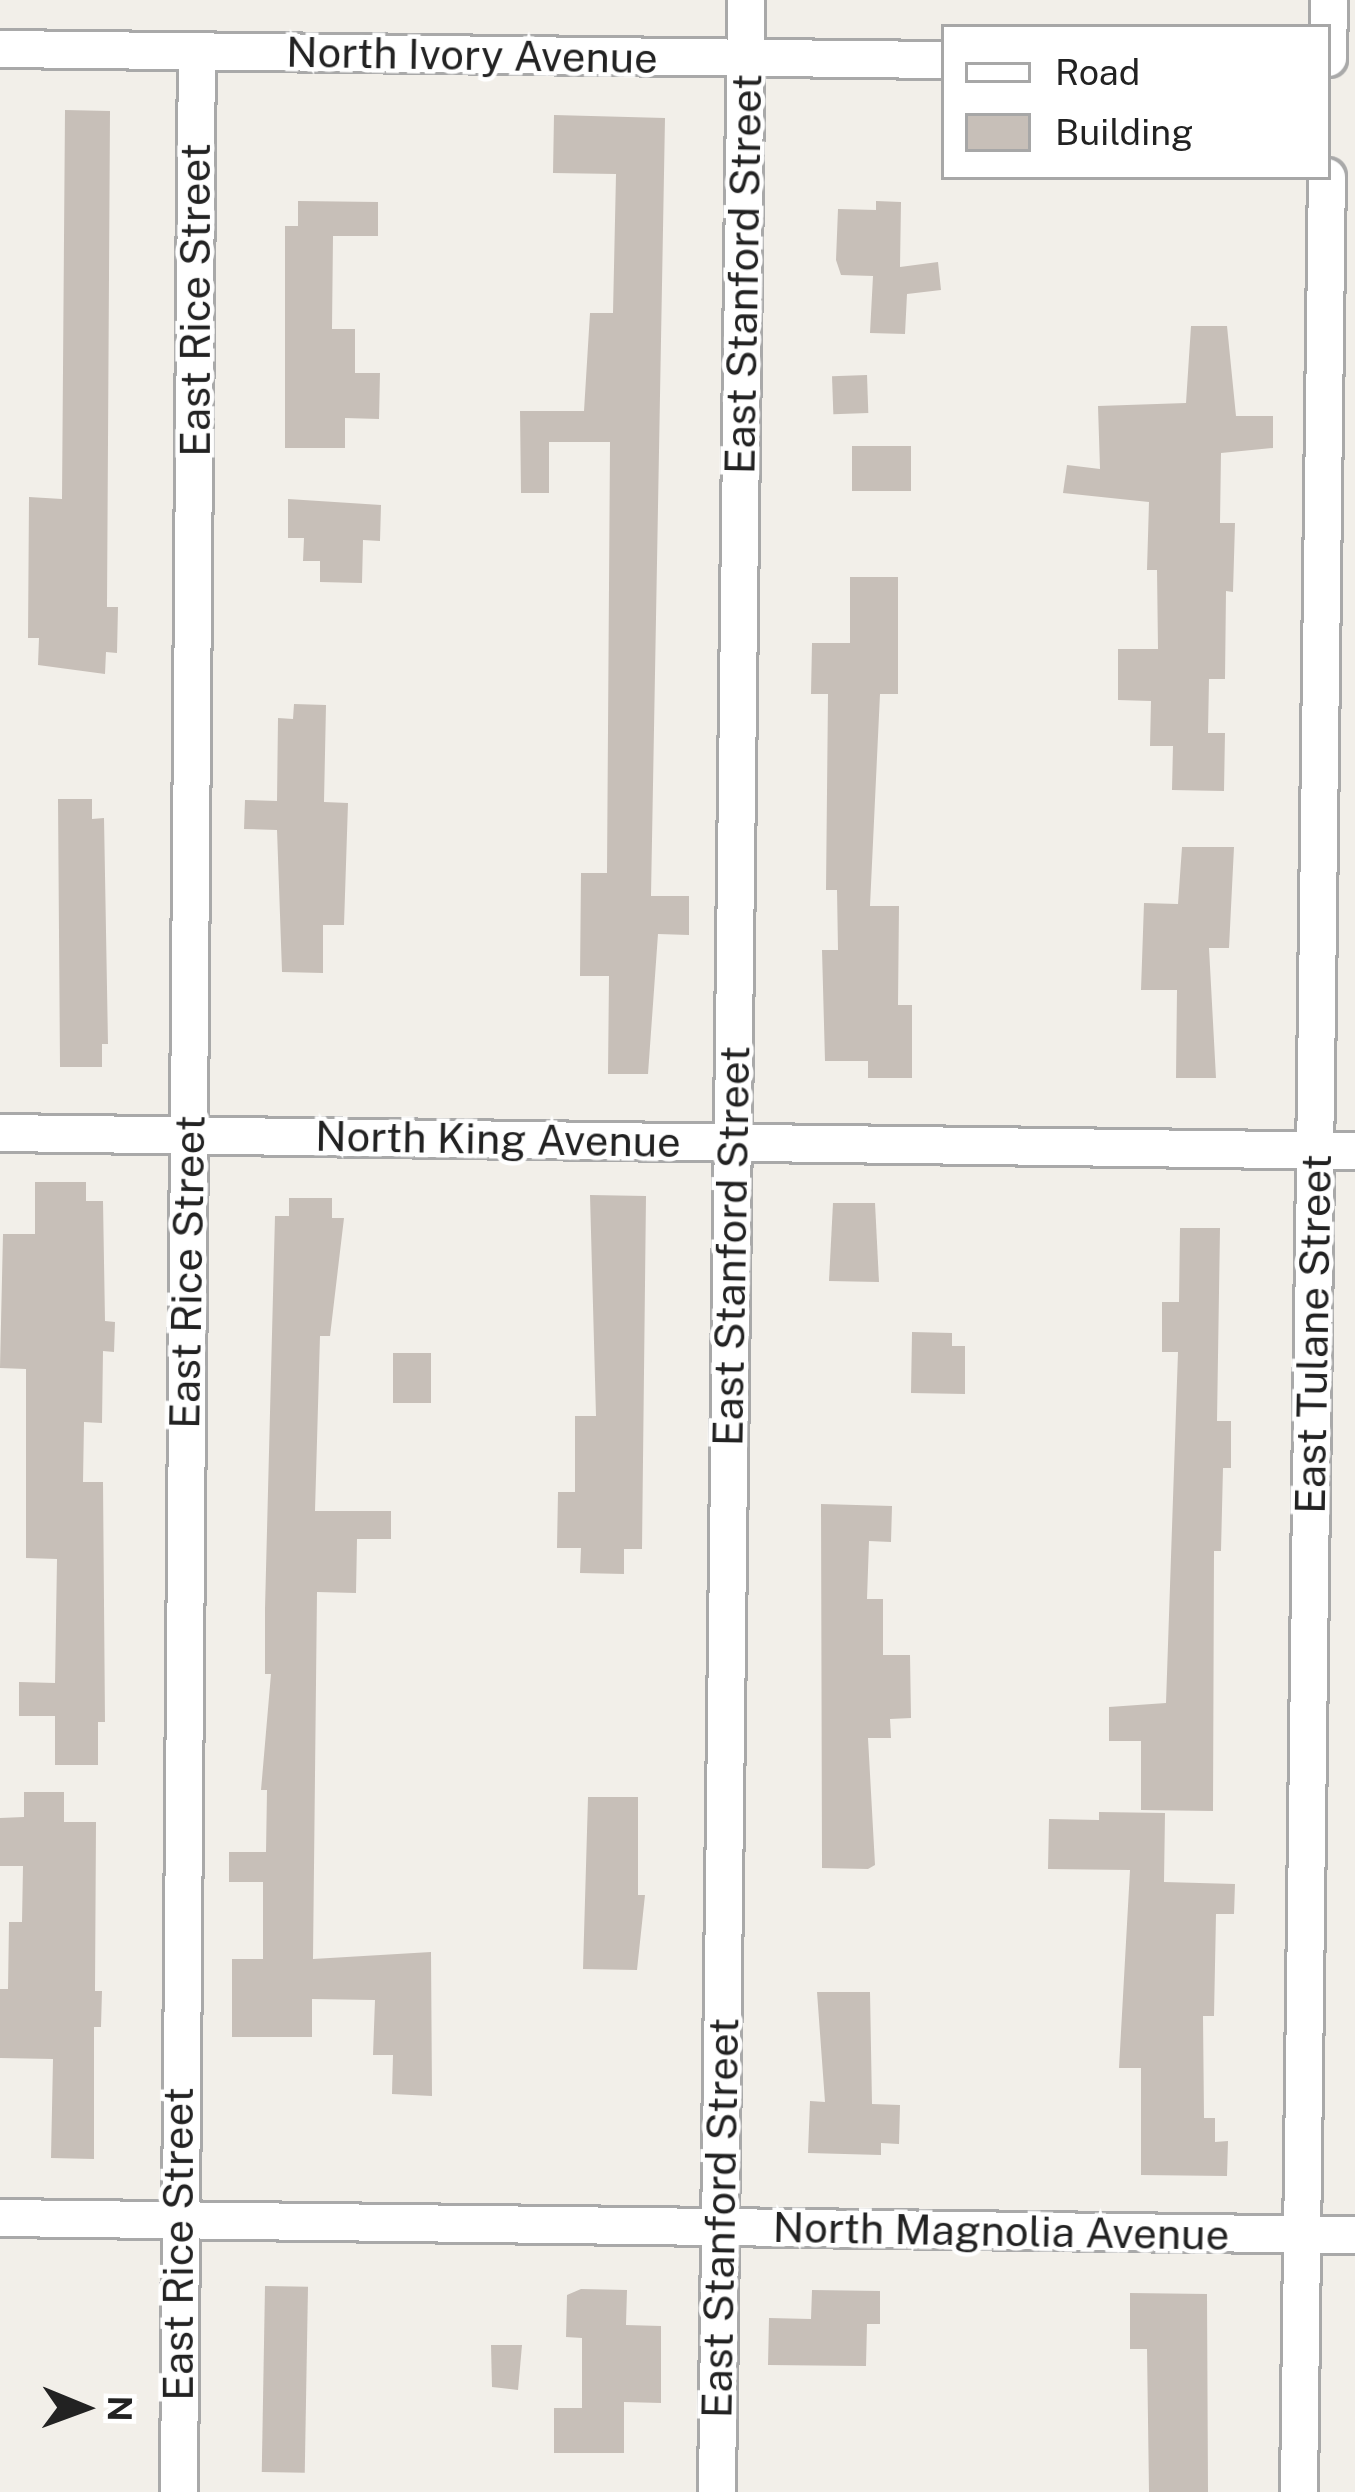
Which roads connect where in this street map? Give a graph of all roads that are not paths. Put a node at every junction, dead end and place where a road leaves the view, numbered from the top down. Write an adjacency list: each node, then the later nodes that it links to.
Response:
1 (746, 0): 4 (street, East Stanford Street)
2 (0, 49): 3 (street, North Ivory Avenue)
3 (197, 51): 4 (street, North Ivory Avenue); 8 (street, East Rice Street)
4 (745, 58): 5 (street, North Ivory Avenue); 9 (street, East Stanford Street)
5 (941, 60)
6 (1327, 180): 10 (street, East Tulane Street)
7 (0, 1133): 8 (street, North King Avenue)
8 (188, 1135): 9 (street, North King Avenue); 13 (street, East Rice Street)
9 (732, 1142): 10 (street, North King Avenue); 14 (street, East Stanford Street)
10 (1315, 1150): 11 (street, North King Avenue); 15 (street, East Tulane Street)
11 (1355, 1150)
12 (0, 2218): 13 (street, North Magnolia Avenue)
13 (176, 2220): 14 (street, North Magnolia Avenue); 17 (street, East Rice Street)
14 (720, 2227): 15 (street, North Magnolia Avenue); 18 (street, East Stanford Street)
15 (1302, 2235): 16 (street, North Magnolia Avenue); 19 (street, East Tulane Street)
16 (1355, 2235)
17 (178, 2492)
18 (717, 2492)
19 (1299, 2492)

